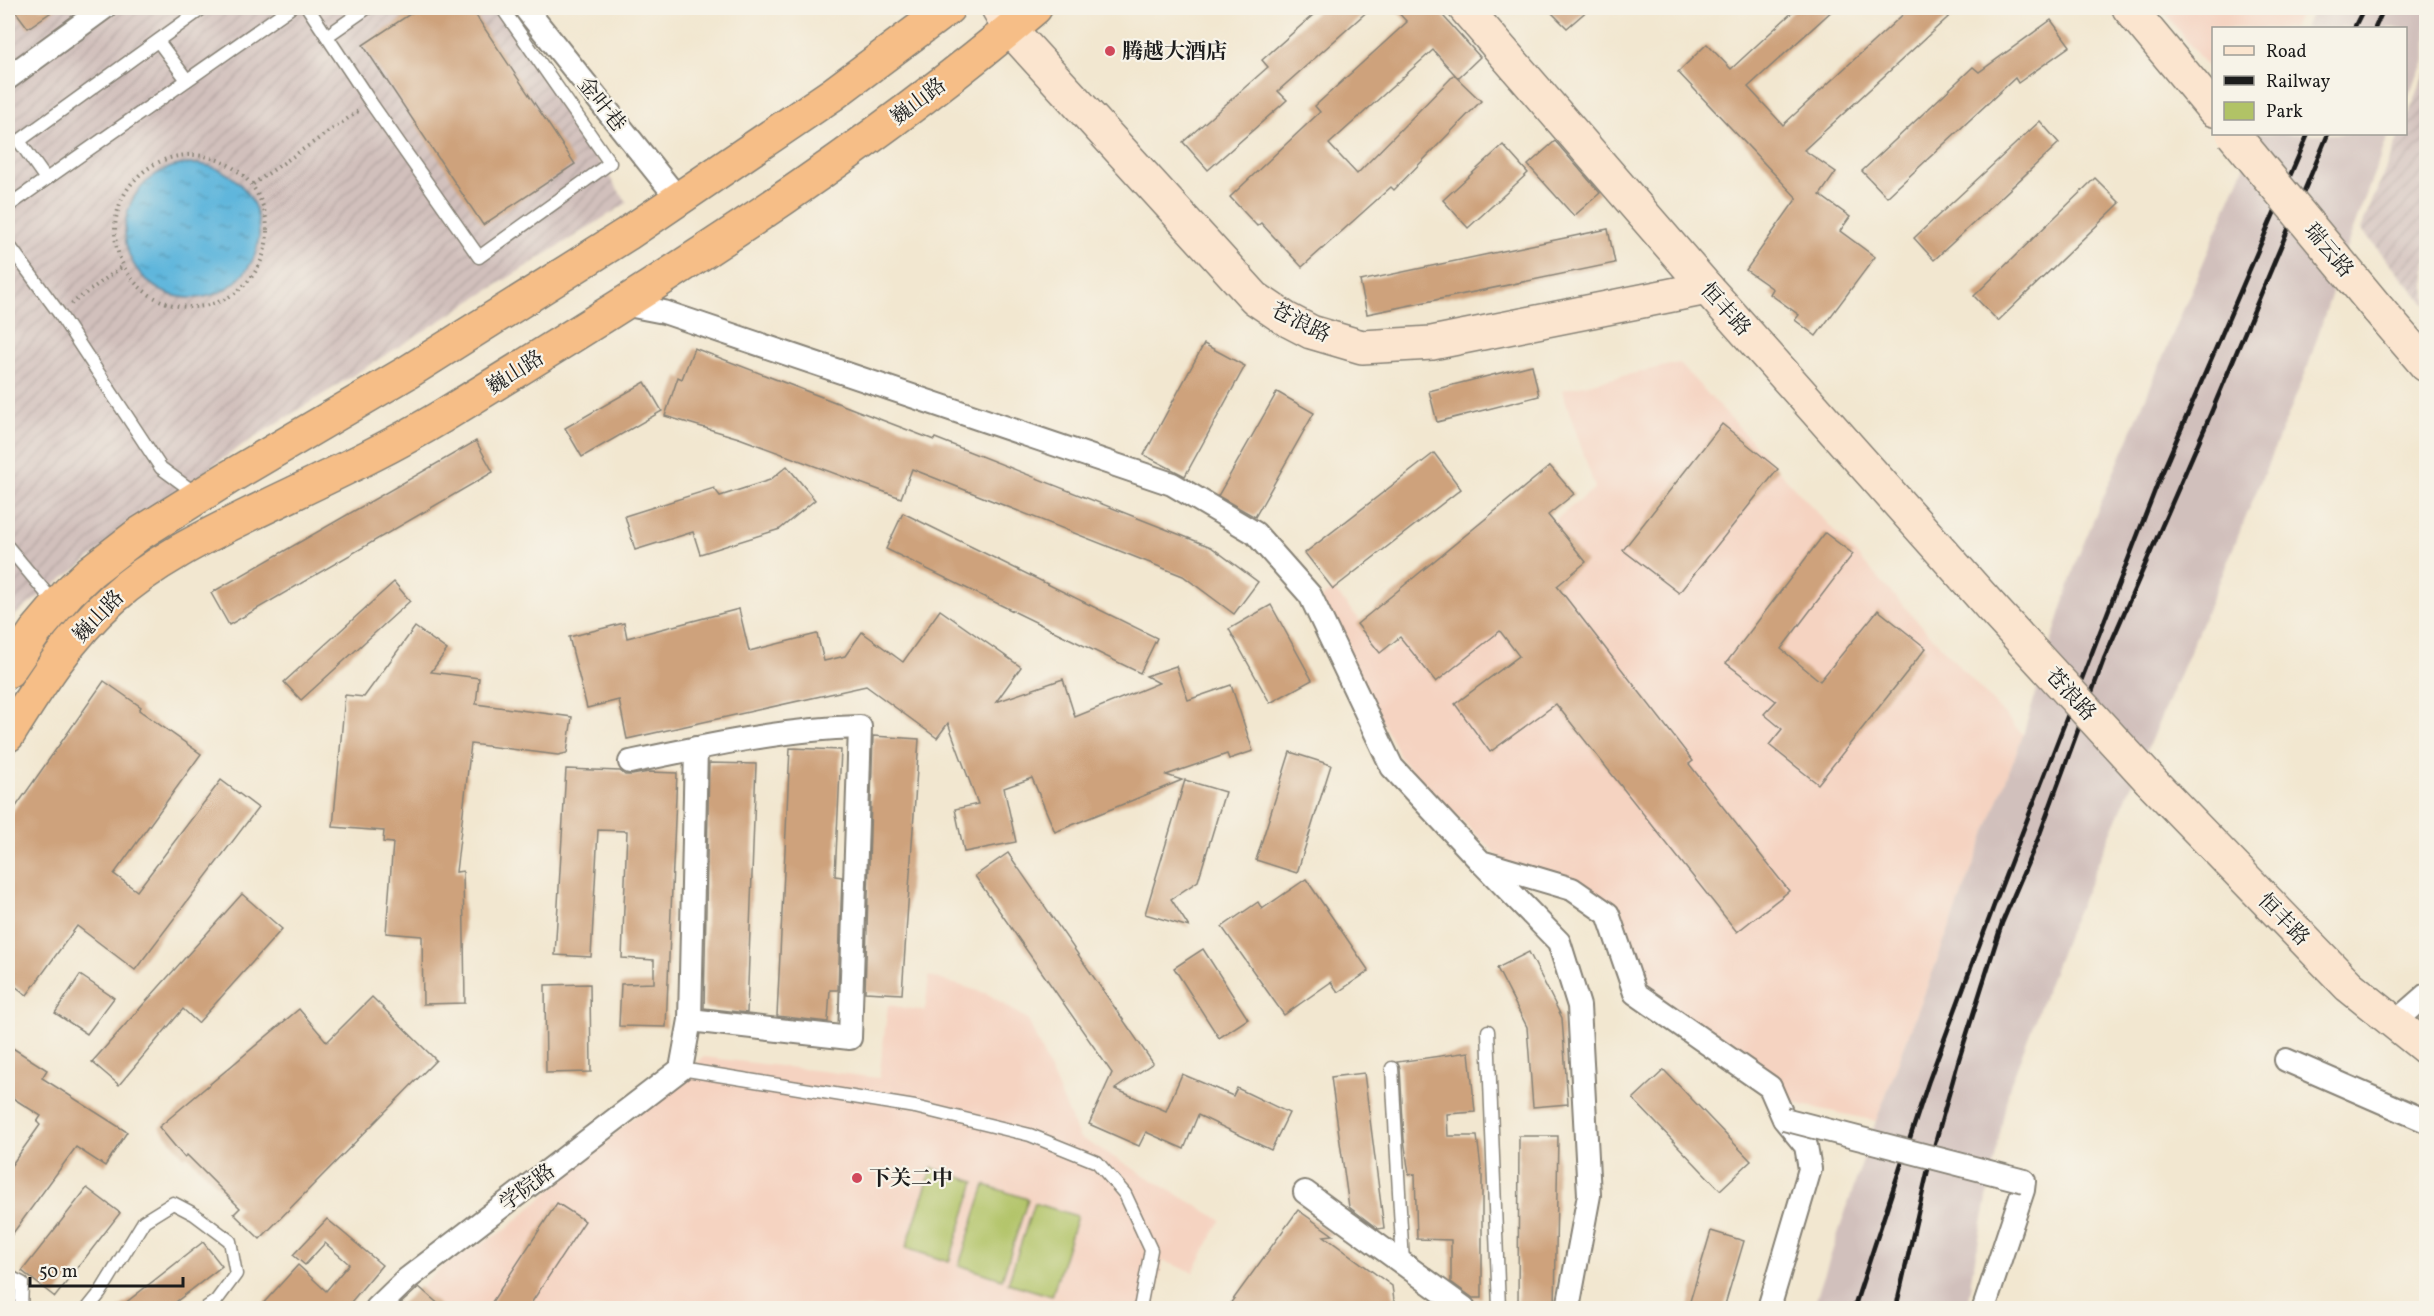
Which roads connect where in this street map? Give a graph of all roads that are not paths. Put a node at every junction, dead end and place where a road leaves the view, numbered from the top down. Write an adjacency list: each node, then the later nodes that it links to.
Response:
1 (104, 8): 16 (street)
2 (203, 8): 15 (lane)
3 (290, 8): 17 (lane)
4 (308, 8): 14 (lane)
5 (367, 8): 14 (lane)
6 (502, 8): 14 (lane)
7 (525, 8): 21 (street, 金叶巷)
8 (948, 8): 21 (highway, 巍山路)
9 (970, 8): 13 (street)
10 (1035, 8): 13 (highway, 巍山路)
11 (1465, 8): 24 (street, 恒丰路)
12 (2133, 13): 18 (street)
13 (1004, 18): 24 (street, 苍浪路); 25 (highway, 巍山路)
14 (327, 36)
15 (158, 41): 17 (lane); 20 (lane)
16 (8, 78)
17 (187, 80): 20 (lane)
18 (2212, 108)
19 (2234, 135): 26 (street, 瑞云路, bridge)
20 (46, 178): 22 (lane)
21 (679, 200): 27 (highway, 巍山路)
22 (8, 206)
23 (8, 244): 27 (lane)
24 (1707, 288): 31 (street, 恒丰路)
25 (623, 304): 28 (highway, 巍山路); 38 (street)
26 (2427, 365)
27 (199, 496): 28 (highway); 30 (highway, 巍山路)
28 (218, 530): 32 (highway, 巍山路)
29 (8, 547): 30 (lane)
30 (57, 606): 32 (highway); 33 (highway, 巍山路)
31 (1991, 608): 37 (street, 苍浪路, bridge)
32 (82, 630): 34 (highway, 巍山路)
33 (8, 671)
34 (8, 735)
35 (696, 748): 36 (street); 40 (street); 40 (street)
36 (630, 762)
37 (2150, 780): 41 (street, 恒丰路)
38 (1480, 862): 47 (street); 59 (street)
39 (2427, 995): 41 (street)
40 (690, 1020): 46 (street)
41 (2394, 1023): 43 (street, 恒丰路)
42 (1488, 1031): 58 (lane)
43 (2427, 1048)
44 (2286, 1060): 48 (street)
45 (1392, 1068): 50 (lane)
46 (681, 1069): 55 (street, 学院路); 56 (lane)
47 (1784, 1119): 60 (street); 61 (street, bridge)
48 (2427, 1121)
49 (1305, 1192): 50 (street)
50 (1403, 1263): 57 (street)
51 (8, 1276): 52 (lane)
52 (21, 1308)
53 (88, 1308): 54 (lane)
54 (206, 1308)
55 (377, 1308)
56 (1140, 1308)
57 (1464, 1308)
58 (1499, 1308)
59 (1568, 1308)
60 (1769, 1308)
61 (1984, 1308)

